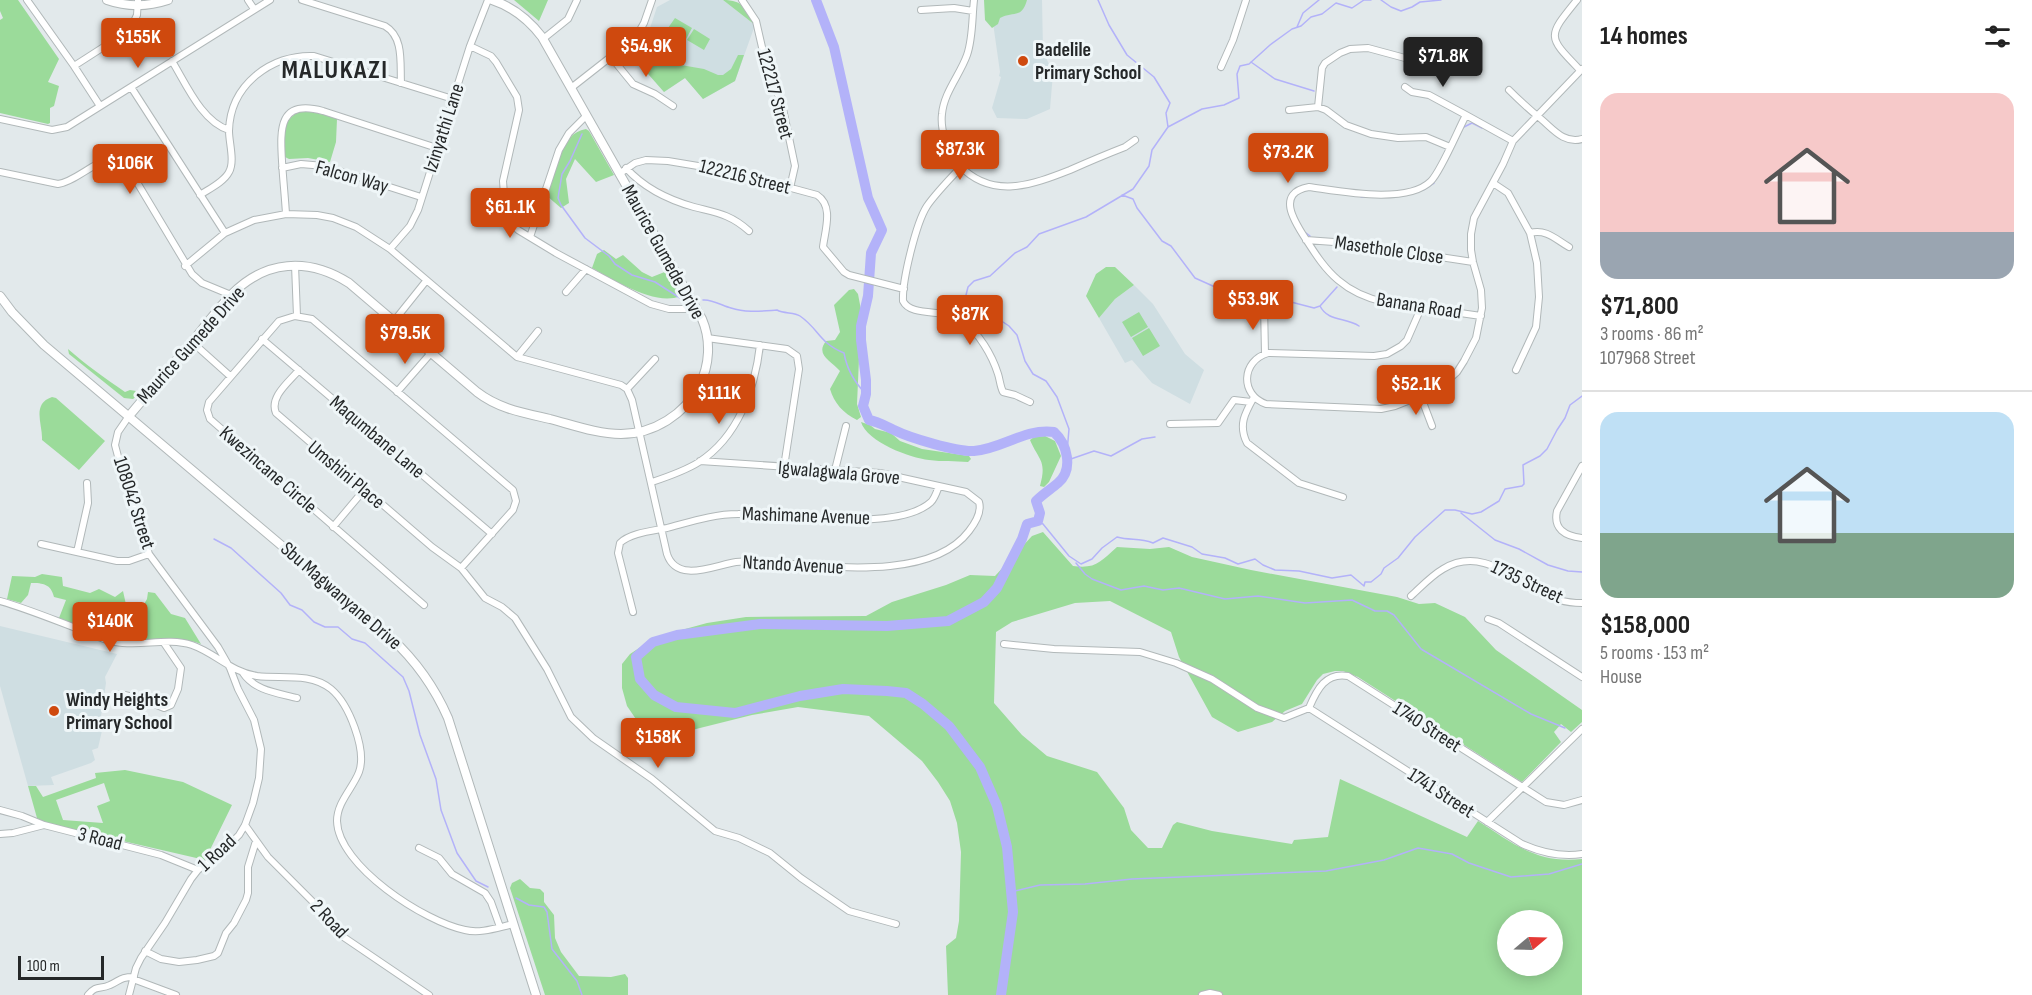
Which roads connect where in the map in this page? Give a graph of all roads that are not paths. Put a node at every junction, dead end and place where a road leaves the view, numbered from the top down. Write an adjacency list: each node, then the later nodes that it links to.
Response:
1 (27, 0): 23 (street)
2 (107, 0): 14 (street)
3 (168, 0): 14 (street)
4 (248, 0): 15 (street)
5 (270, 0): 15 (street)
6 (302, 0): 26 (street)
7 (490, 0): 18 (street, Maurice Gumede Drive); 19 (street, Izinyathi Lane)
8 (577, 0): 18 (street)
9 (652, 0): 21 (street)
10 (742, 0): 51 (street, 122217 Street)
11 (974, 0): 17 (street)
12 (1246, 0): 24 (street)
13 (1577, 0): 25 (street)
14 (138, 3): 23 (street)
15 (254, 9): 22 (street)
16 (921, 10): 17 (street)
17 (973, 11): 47 (street)
18 (543, 39): 29 (street, Maurice Gumede Drive)
19 (470, 46): 31 (street, Izinyathi Lane); 58 (street)
20 (1454, 52): 34 (street)
21 (611, 57): 29 (street); 33 (street)
22 (172, 61): 27 (street); 40 (street)
23 (74, 66): 32 (street)
24 (1221, 67)
25 (1581, 70): 37 (street)
26 (401, 83): 31 (street); 40 (street)
27 (131, 87): 32 (street); 52 (street)
28 (1405, 87): 36 (street)
29 (571, 88): 38 (street, Maurice Gumede Drive)
30 (1509, 90): 37 (street)
31 (453, 99): 45 (street, Izinyathi Lane)
32 (100, 106): 39 (street)
33 (673, 106)
34 (1318, 107): 35 (street); 44 (street)
35 (1289, 110)
36 (1466, 115): 43 (street); 44 (street, Banana Road)
37 (1536, 115): 41 (street); 43 (street)
38 (586, 116): 48 (street, Maurice Gumede Drive); 58 (street)
39 (0, 119)
40 (229, 130): 52 (street)
41 (1582, 139)
42 (1135, 140): 47 (street)
43 (1513, 141): 50 (street)
44 (1450, 147): 59 (street, Banana Road)
45 (437, 148): 46 (street); 53 (street, Izinyathi Lane)
46 (282, 168): 53 (street, Falcon Way); 54 (street)
47 (961, 168): 67 (street)
48 (622, 171): 51 (street, 122216 Street); 55 (street); 73 (street, Maurice Gumede Drive)
49 (0, 172): 64 (street)
50 (1493, 183): 56 (street); 62 (street)
51 (790, 188): 67 (street, 122216 Street)
52 (200, 195): 57 (street)
53 (422, 197): 61 (street, Izinyathi Lane)
54 (286, 214): 57 (street); 61 (street)
55 (749, 231)
56 (1530, 232): 60 (street); 87 (street)
57 (225, 233): 64 (street)
58 (530, 237): 65 (street)
59 (1306, 240): 62 (street, Masethole Close); 72 (street, Banana Road)
60 (1569, 247)
61 (390, 249): 66 (street)
62 (1473, 262): 75 (street)
63 (295, 265): 69 (street, Maurice Gumede Drive); 74 (street); 76 (street, Maurice Gumede Drive)
64 (185, 266): 69 (street)
65 (586, 269): 68 (street); 73 (street)
66 (426, 281): 76 (street); 84 (street)
67 (904, 290): 93 (street)
68 (566, 292)
69 (231, 295): 80 (street, Maurice Gumede Drive)
70 (0, 296): 94 (street, Sbu Magwanyane Drive)
71 (1264, 305): 83 (street)
72 (1421, 308): 75 (street, Banana Road); 83 (street)
73 (696, 309): 78 (street, Maurice Gumede Drive)
74 (297, 316): 79 (street, Kwezincane Circle); 90 (street)
75 (1481, 316): 91 (street)
76 (394, 321): 82 (street, Maurice Gumede Drive)
77 (538, 332): 84 (street)
78 (708, 338): 81 (street); 98 (street, Maurice Gumede Drive)
79 (262, 339): 86 (street, Maqumbane Lane); 88 (street, Kwezincane Circle)
80 (192, 342): 88 (street); 94 (street, Maurice Gumede Drive)
81 (760, 345): 99 (street); 101 (street)
82 (431, 353): 90 (street); 98 (street, Maurice Gumede Drive)
83 (1265, 354): 92 (street)
84 (516, 357): 89 (street)
85 (655, 359): 89 (street)
86 (299, 370): 106 (street, Umshini Place); 111 (street, Maqumbane Lane)
87 (1516, 370)
88 (230, 376): 109 (street, Kwezincane Circle)
89 (627, 389): 98 (street, Ntando Avenue)
90 (397, 392): 111 (street)
91 (1421, 397): 92 (street); 97 (street)
92 (1253, 400): 95 (street); 108 (street)
93 (1030, 402)
94 (129, 416): 115 (street, 108042 Street); 143 (street, Sbu Magwanyane Drive)
95 (1170, 424)
96 (846, 426): 102 (street)
97 (1432, 426)
98 (639, 431): 103 (street, Ntando Avenue)
99 (700, 461): 101 (street, Igwalagwala Grove); 103 (street)
100 (1582, 466): 112 (street)
101 (784, 467): 102 (street, Igwalagwala Grove)
102 (835, 470): 105 (street, Igwalagwala Grove)
103 (652, 482): 110 (street, Ntando Avenue)
104 (87, 483): 114 (street)
105 (939, 486): 107 (street, Igwalagwala Grove); 110 (street, Mashimane Avenue)
106 (364, 490): 109 (street); 116 (street, Umshini Place)
107 (974, 497): 110 (street, Ntando Avenue)
108 (1343, 497)
109 (333, 526): 120 (street, Kwezincane Circle)
110 (661, 529): 121 (street, Mashimane Avenue)
111 (492, 534): 116 (street)
112 (1582, 538)
113 (41, 543): 114 (street)
114 (76, 552): 115 (street)
115 (149, 554): 125 (street, 108042 Street)
116 (460, 568): 144 (street, Umshini Place)
117 (1411, 596): 119 (street, 1735 Street)
118 (0, 601): 123 (street)
119 (1582, 603)
120 (424, 605)
121 (633, 612)
122 (1488, 618): 127 (street)
123 (164, 643): 125 (street); 128 (street)
124 (1004, 644): 130 (street)
125 (230, 668): 126 (street); 137 (street, 1 Road)
126 (243, 673): 129 (street); 145 (street)
127 (1582, 677)
128 (120, 694)
129 (297, 698)
130 (1309, 708): 132 (street, 1740 Street); 135 (street, 1741 Street)
131 (1582, 729): 132 (street)
132 (1523, 788): 133 (street, 1740 Street); 135 (street)
133 (1582, 800)
134 (0, 810): 136 (street)
135 (1487, 822): 141 (street, 1741 Street)
136 (44, 825): 138 (street, 3 Road); 142 (street, 3 Road)
137 (245, 825): 139 (street, 2 Road); 142 (street, 1 Road)
138 (0, 834)
139 (256, 841): 146 (street); 151 (street, 2 Road)
140 (419, 848): 145 (street)
141 (1582, 854)
142 (198, 870): 146 (street, 1 Road)
143 (514, 924): 145 (street); 152 (street, Sbu Magwanyane Drive)
144 (896, 924)
145 (500, 927)
146 (145, 951): 147 (street, 1 Road)
147 (133, 978): 148 (street); 149 (street, 1 Road); 150 (street)
148 (88, 995)
149 (129, 995)
150 (176, 995)
151 (429, 995)
152 (536, 995)
153 (1202, 995): 154 (street)
154 (1219, 995)

